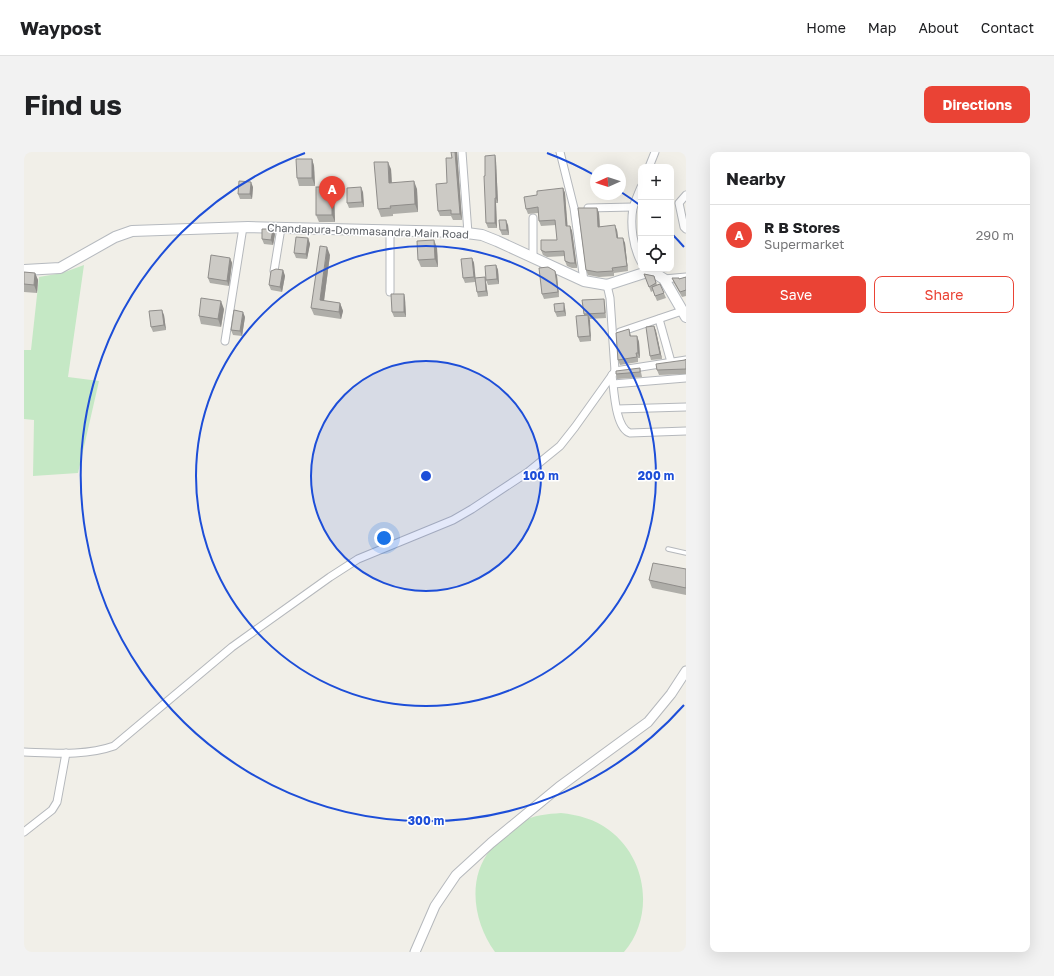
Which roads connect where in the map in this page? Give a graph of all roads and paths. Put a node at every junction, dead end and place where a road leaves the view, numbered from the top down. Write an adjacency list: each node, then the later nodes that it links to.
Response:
1 (462, 152): 14 (street)
2 (560, 152): 8 (street)
3 (655, 152): 4 (street)
4 (650, 164)
5 (638, 194): 7 (street)
6 (686, 195): 12 (street)
7 (633, 207): 8 (street); 15 (street)
8 (574, 208): 23 (street)
9 (533, 218): 16 (street)
10 (243, 227): 11 (main road, Chandapura-Dommasandra Main Road); 17 (main road, Chandapura-Dommasandra Main Road); 29 (street)
11 (281, 228): 13 (main road, Chandapura-Dommasandra Main Road); 18 (street)
12 (686, 229)
13 (390, 230): 14 (main road, Chandapura-Dommasandra Main Road); 25 (street)
14 (468, 233): 16 (main road, Chandapura-Dommasandra Main Road)
15 (638, 255)
16 (533, 256): 23 (main road, Chandapura-Dommasandra Main Road)
17 (24, 270)
18 (274, 271)
19 (643, 272): 24 (main road, Chandapura-Dommasandra Main Road)
20 (649, 272): 22 (main road, Chandapura-Dommasandra Main Road)
21 (686, 277): 22 (street)
22 (664, 279): 26 (main road)
23 (584, 281): 24 (main road, Chandapura-Dommasandra Main Road)
24 (607, 285): 28 (street)
25 (390, 292)
26 (684, 314): 27 (street)
27 (659, 319): 28 (street); 31 (street)
28 (612, 335): 32 (street)
29 (225, 341)
30 (686, 360): 31 (street)
31 (671, 362): 32 (street)
32 (614, 373): 34 (street); 42 (street)
33 (686, 378): 34 (street)
34 (613, 384): 36 (street)
35 (686, 407): 36 (street)
36 (617, 409): 37 (street)
37 (686, 430)
38 (668, 549): 39 (lane)
39 (686, 553)
40 (686, 671): 44 (street)
41 (24, 752): 42 (street)
42 (66, 753): 43 (street)
43 (24, 832)
44 (415, 952)

